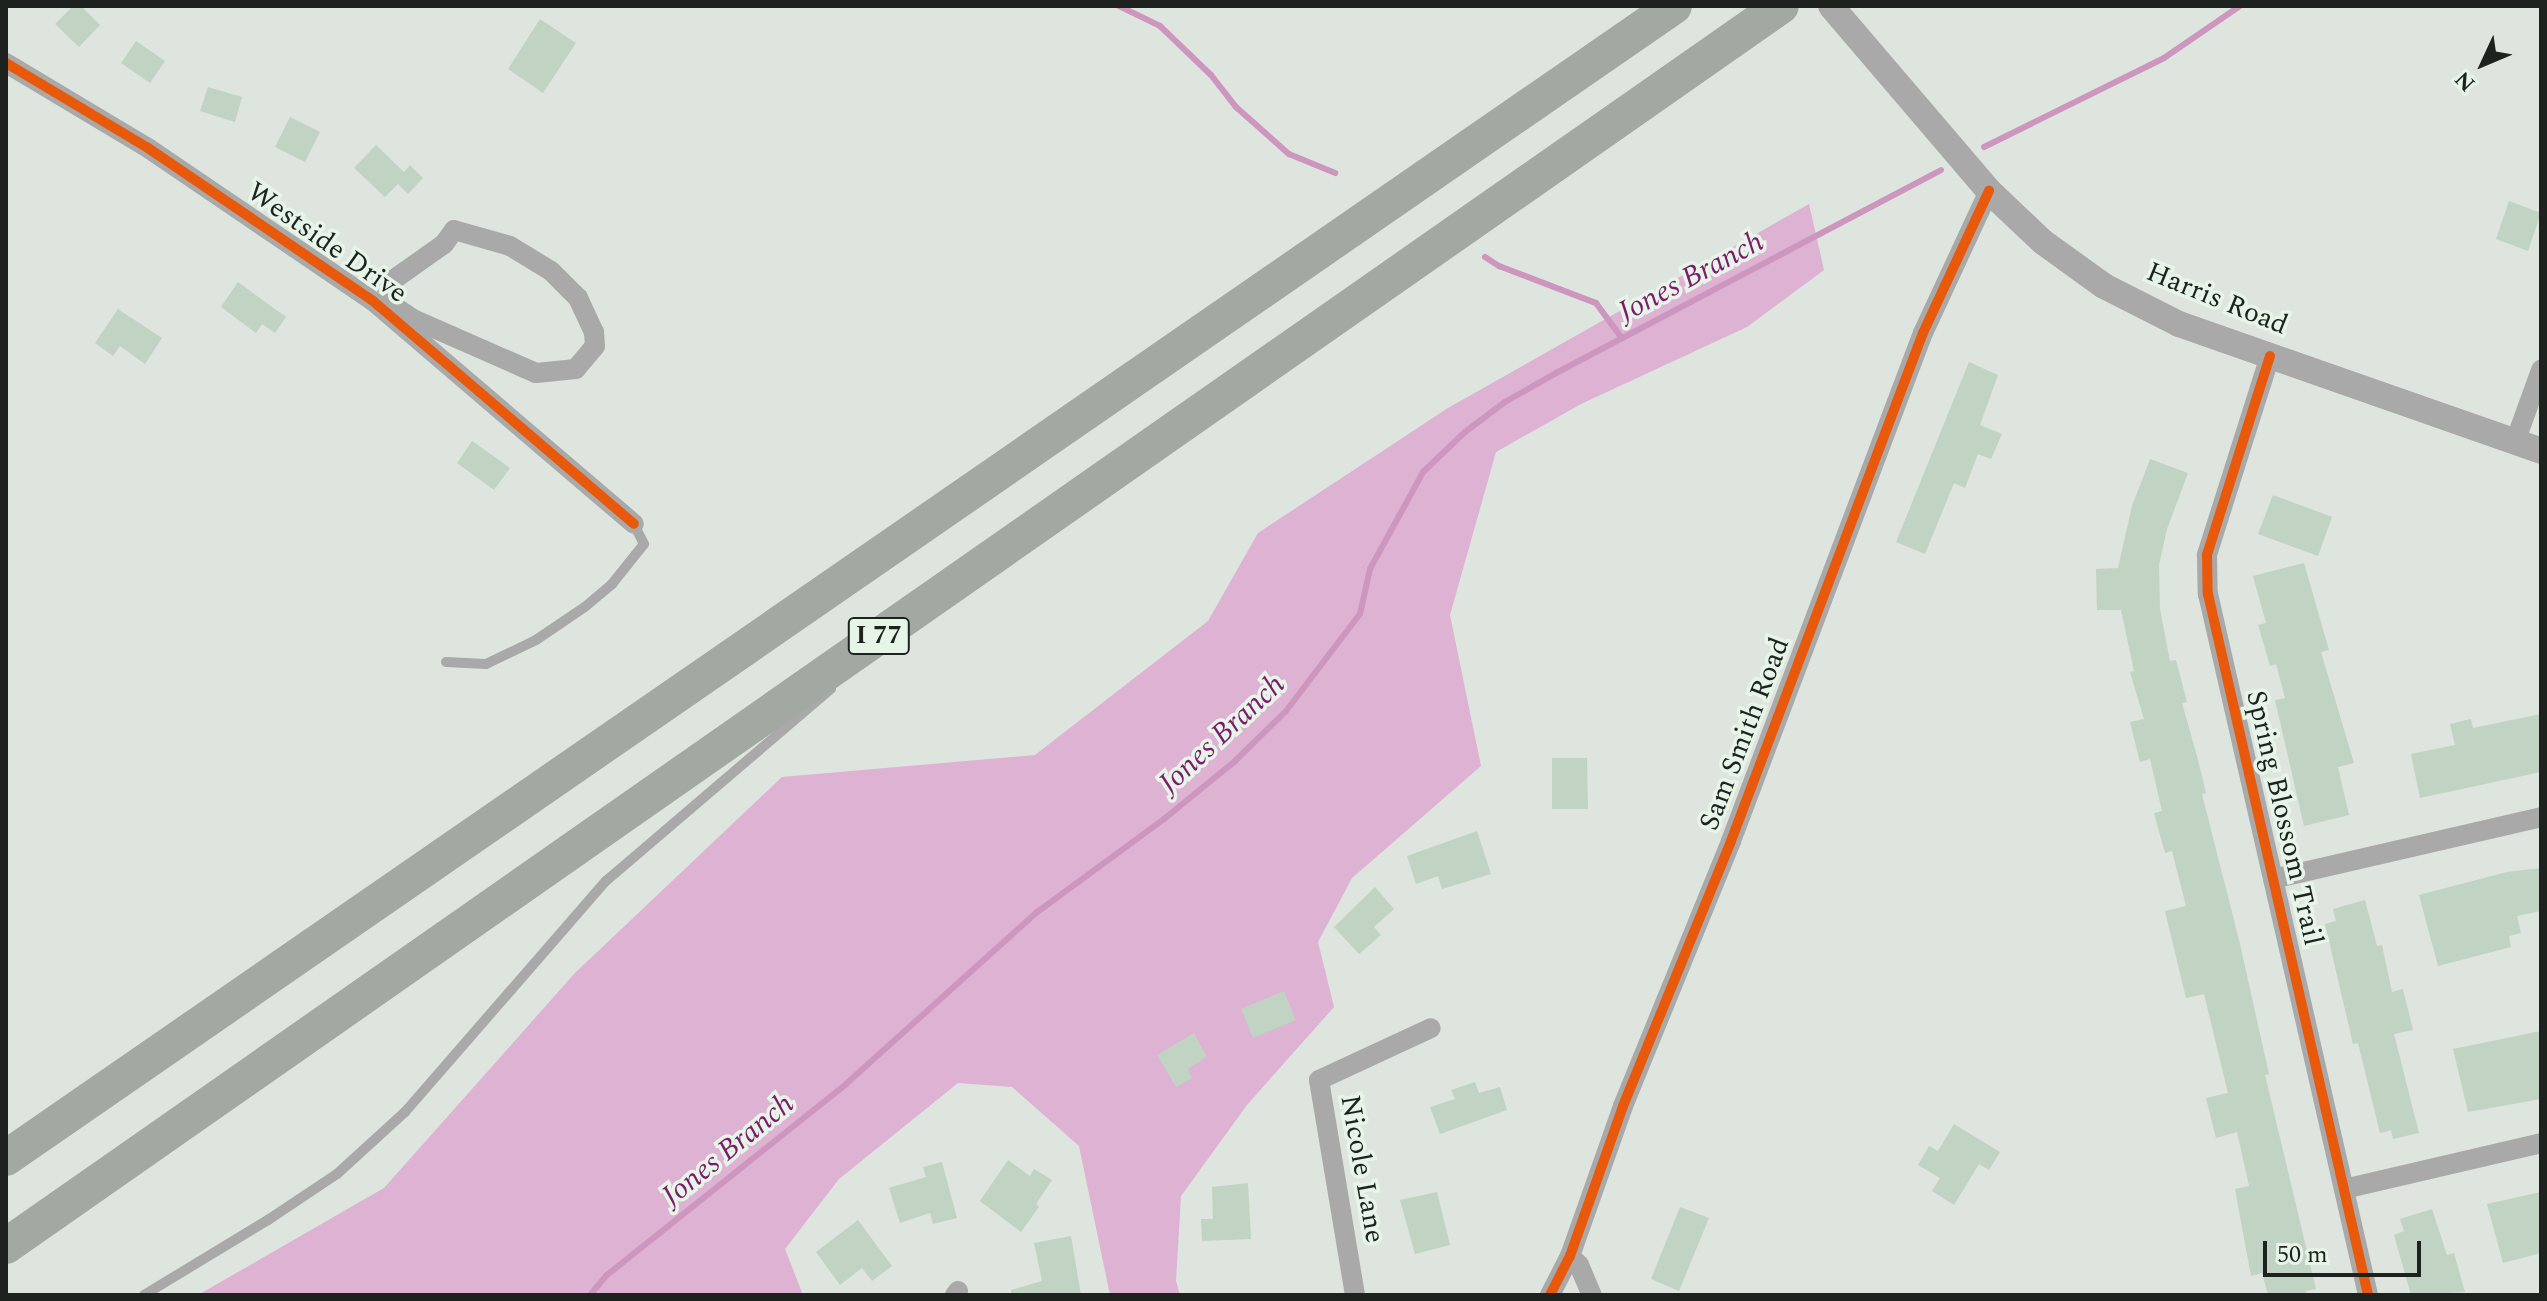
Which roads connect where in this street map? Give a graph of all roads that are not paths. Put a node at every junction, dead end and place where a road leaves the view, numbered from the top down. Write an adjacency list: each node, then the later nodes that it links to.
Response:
1 (1674, 6): 20 (highway, I 77)
2 (1831, 6): 5 (street, Harris Road)
3 (1766, 16): 12 (highway, I 77)
4 (6, 63): 6 (street, Westside Drive)
5 (1989, 191): 7 (street, Harris Road); 23 (street, Sam Smith Road)
6 (383, 295): 6 (street); 11 (street, Westside Drive)
7 (2270, 356): 9 (street, Harris Road); 17 (street, Spring Blossom Trail)
8 (2541, 370): 9 (street)
9 (2515, 442): 10 (street, Harris Road)
10 (2541, 451)
11 (634, 524): 13 (lane, Westside Drive)
12 (899, 622): 14 (lane); 22 (highway, I 77)
13 (446, 662)
14 (846, 675)
15 (835, 685): 24 (lane)
16 (2541, 817): 17 (street)
17 (2273, 879): 21 (street, Spring Blossom Trail)
18 (1431, 1028): 25 (street, Nicole Lane)
19 (2541, 1143): 21 (street)
20 (6, 1158)
21 (2344, 1189): 28 (street, Spring Blossom Trail)
22 (6, 1246)
23 (1570, 1256): 26 (street, Sam Smith Road); 27 (street)
24 (144, 1295)
25 (1355, 1295)
26 (1550, 1295)
27 (1592, 1295)
28 (2368, 1295)

